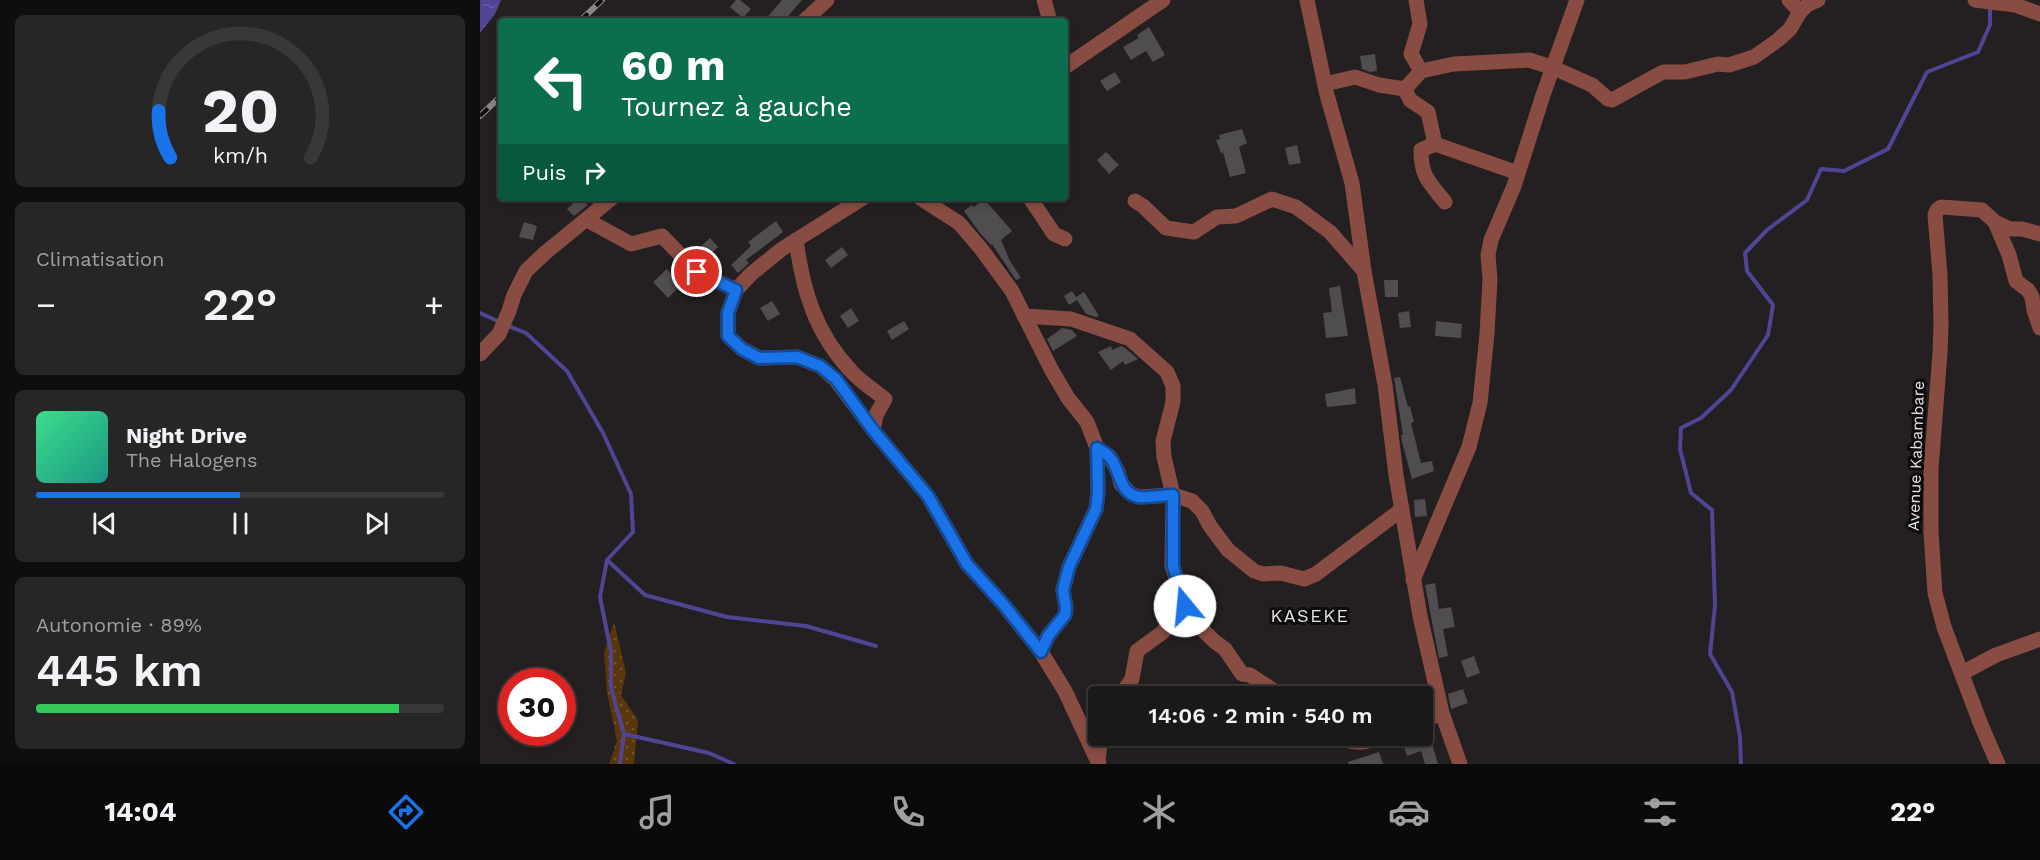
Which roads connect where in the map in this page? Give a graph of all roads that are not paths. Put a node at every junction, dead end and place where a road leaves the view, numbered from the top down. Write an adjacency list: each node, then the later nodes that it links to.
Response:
1 (827, 0): 12 (street)
2 (1044, 0): 13 (street)
3 (1163, 0): 14 (street)
4 (1307, 0): 17 (street)
5 (1416, 0): 16 (street)
6 (1577, 0): 15 (street)
7 (1789, 0): 10 (street)
8 (1818, 0): 10 (street)
9 (1975, 0): 11 (street)
10 (1800, 12): 15 (street)
11 (2040, 14)
12 (807, 18)
13 (1049, 18)
14 (1068, 65)
15 (1554, 68): 16 (street); 20 (street)
16 (1421, 71): 18 (street)
17 (1325, 84): 18 (street); 32 (street)
18 (1405, 89): 19 (street)
19 (1434, 144): 20 (street); 26 (street)
20 (1518, 173): 41 (street)
21 (609, 201): 27 (street)
22 (858, 201): 31 (street)
23 (925, 201): 34 (street)
24 (1031, 201): 30 (street)
25 (1135, 201): 32 (street)
26 (1444, 202)
27 (587, 220): 33 (street); 36 (street)
28 (1995, 222): 29 (street); 35 (street); 45 (street, Avenue Kabambare)
29 (2040, 234)
30 (1065, 238)
31 (796, 240): 33 (street); 37 (street)
32 (1364, 271): 40 (street)
33 (736, 290): 37 (street)
34 (1024, 316): 38 (street); 39 (street)
35 (2040, 328)
36 (480, 354)
37 (873, 430): 44 (street)
38 (1097, 448): 39 (street); 44 (street)
39 (1173, 495): 40 (street); 42 (street)
40 (1401, 510): 41 (street)
41 (1413, 580): 48 (street)
42 (1185, 606): 46 (street); 47 (street)
43 (2040, 639): 45 (street)
44 (1041, 652): 51 (street)
45 (1962, 673): 53 (street, Avenue Kabambare)
46 (1127, 686)
47 (1267, 686)
48 (1442, 713): 49 (street); 52 (street)
49 (1433, 717)
50 (1100, 746): 51 (street)
51 (1098, 762)
52 (1460, 764)
53 (1998, 764)

